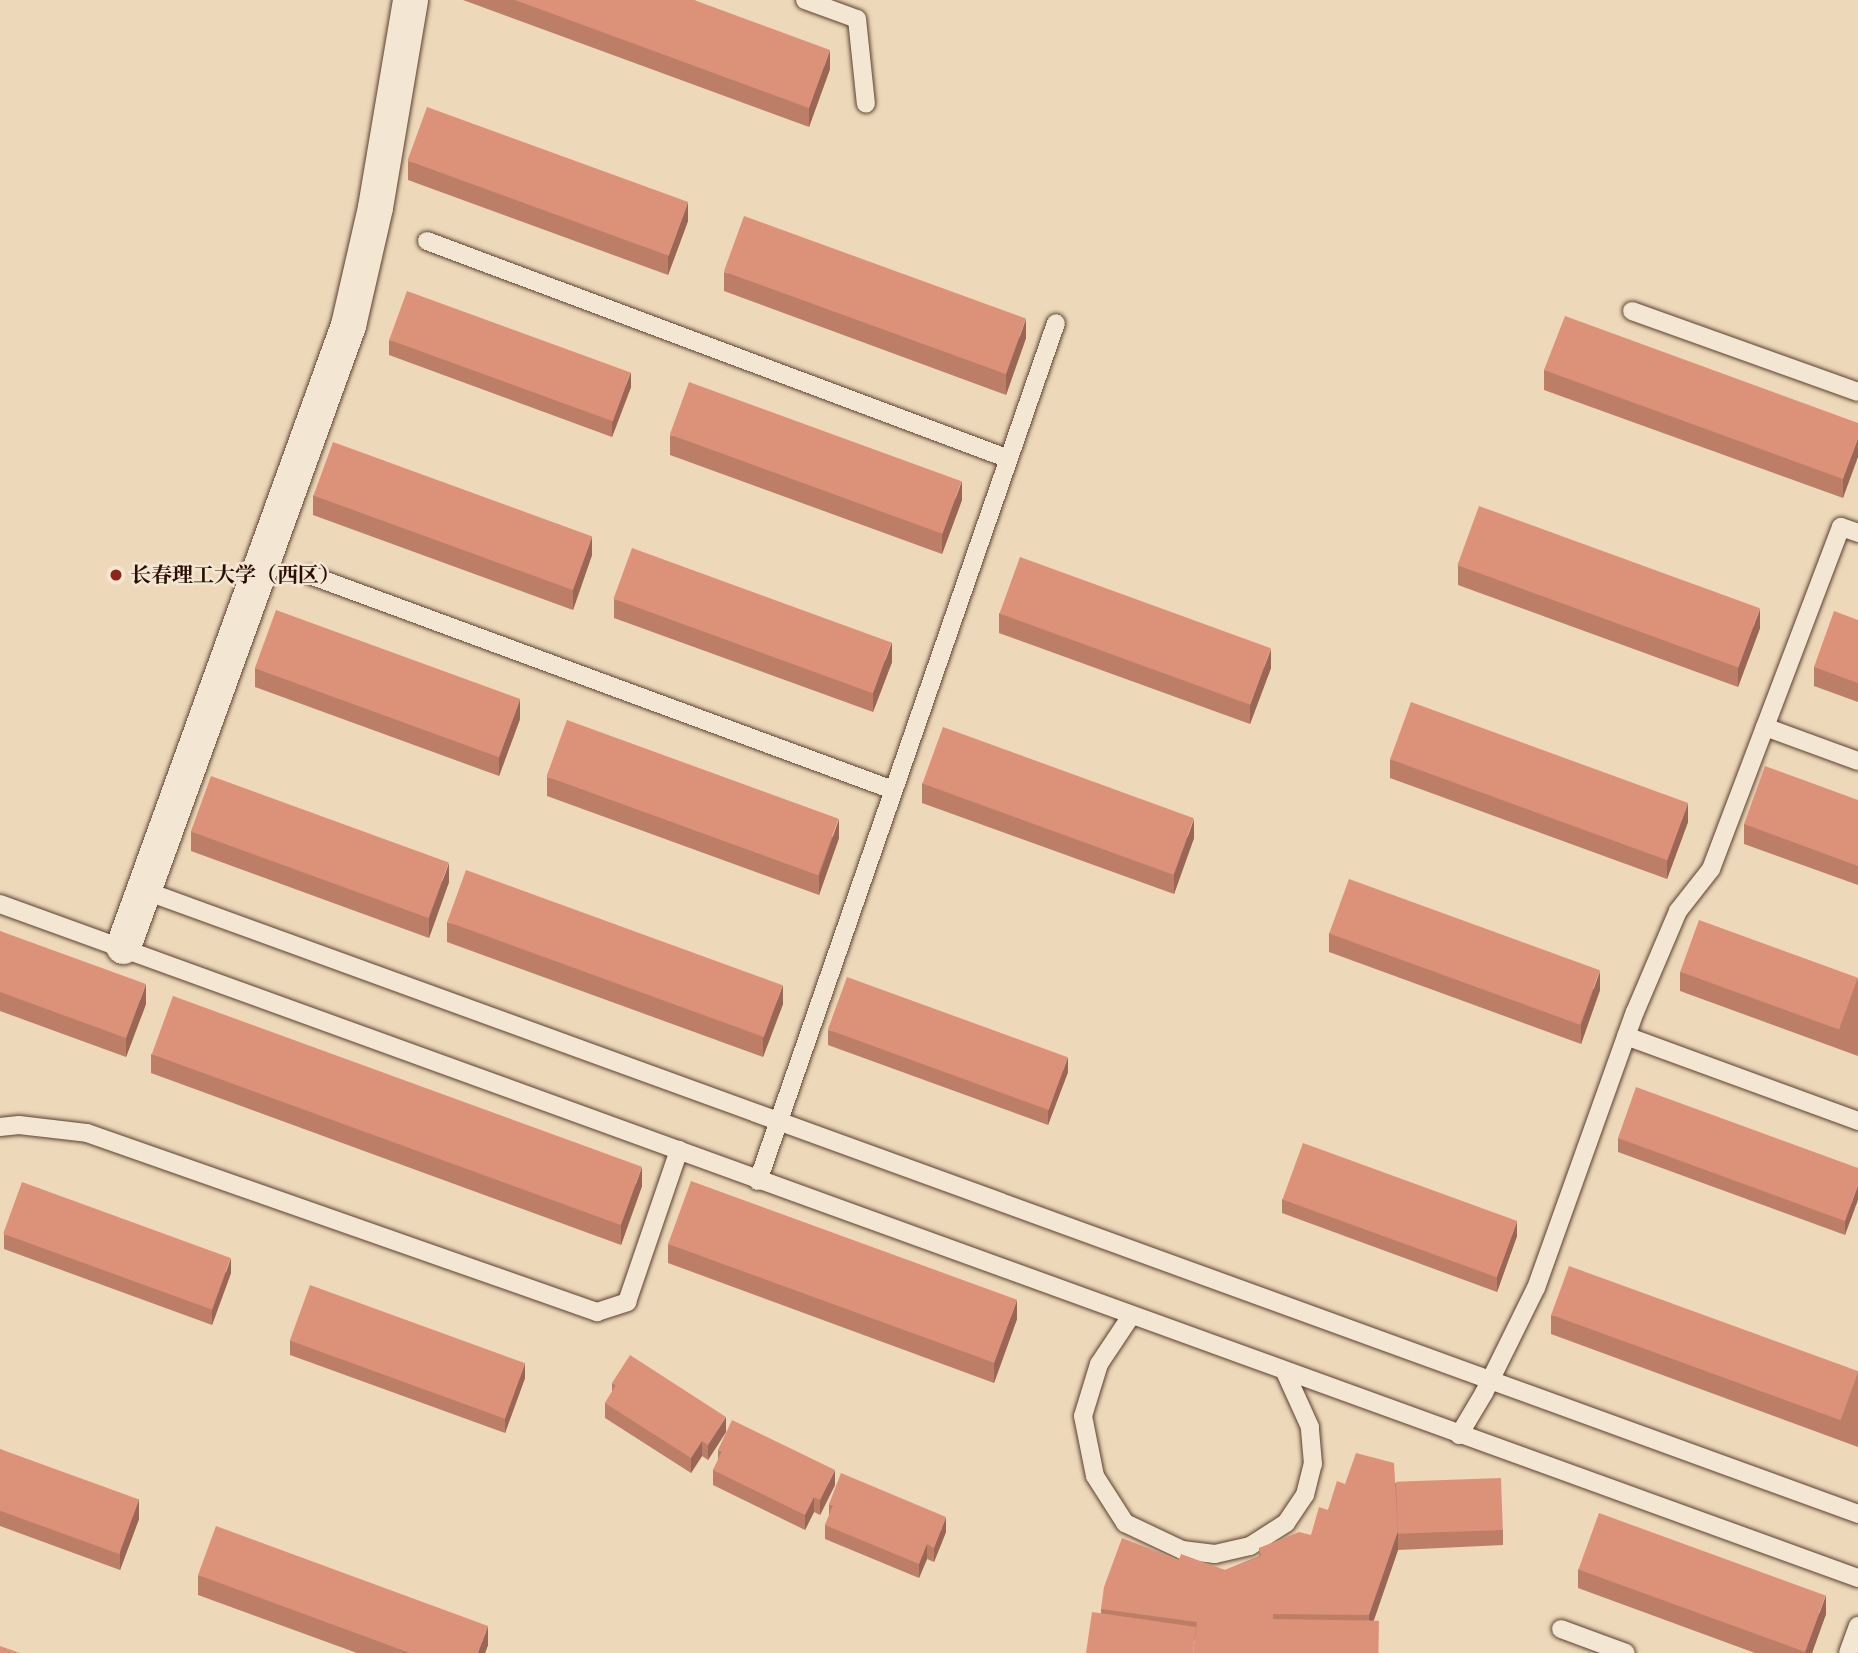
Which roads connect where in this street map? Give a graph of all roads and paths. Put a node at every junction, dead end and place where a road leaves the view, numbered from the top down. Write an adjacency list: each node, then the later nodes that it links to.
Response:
1 (410, 0): 14 (street)
2 (805, 0): 3 (lane)
3 (866, 104)
4 (428, 241): 8 (lane)
5 (1632, 311): 7 (lane)
6 (1056, 323): 8 (lane)
7 (1858, 392)
8 (1009, 459): 13 (lane)
9 (1858, 533): 11 (lane)
10 (310, 575): 13 (lane)
11 (1765, 727): 12 (lane); 17 (lane)
12 (1858, 761)
13 (894, 790): 19 (lane)
14 (143, 890): 16 (street); 19 (lane)
15 (0, 904): 16 (lane)
16 (123, 946): 21 (lane)
17 (1626, 1037): 18 (lane); 25 (lane)
18 (1858, 1121)
19 (778, 1122): 22 (lane); 25 (lane)
20 (0, 1127): 21 (lane)
21 (679, 1150): 22 (lane)
22 (758, 1181): 23 (lane)
23 (1132, 1317): 24 (lane); 24 (lane)
24 (1285, 1372): 26 (lane)
25 (1490, 1382): 26 (lane); 27 (lane)
26 (1459, 1435): 28 (lane)
27 (1858, 1514)
28 (1858, 1578)
29 (1858, 1626): 32 (lane)
30 (1561, 1629): 31 (lane)
31 (1626, 1653)
32 (1848, 1653)

